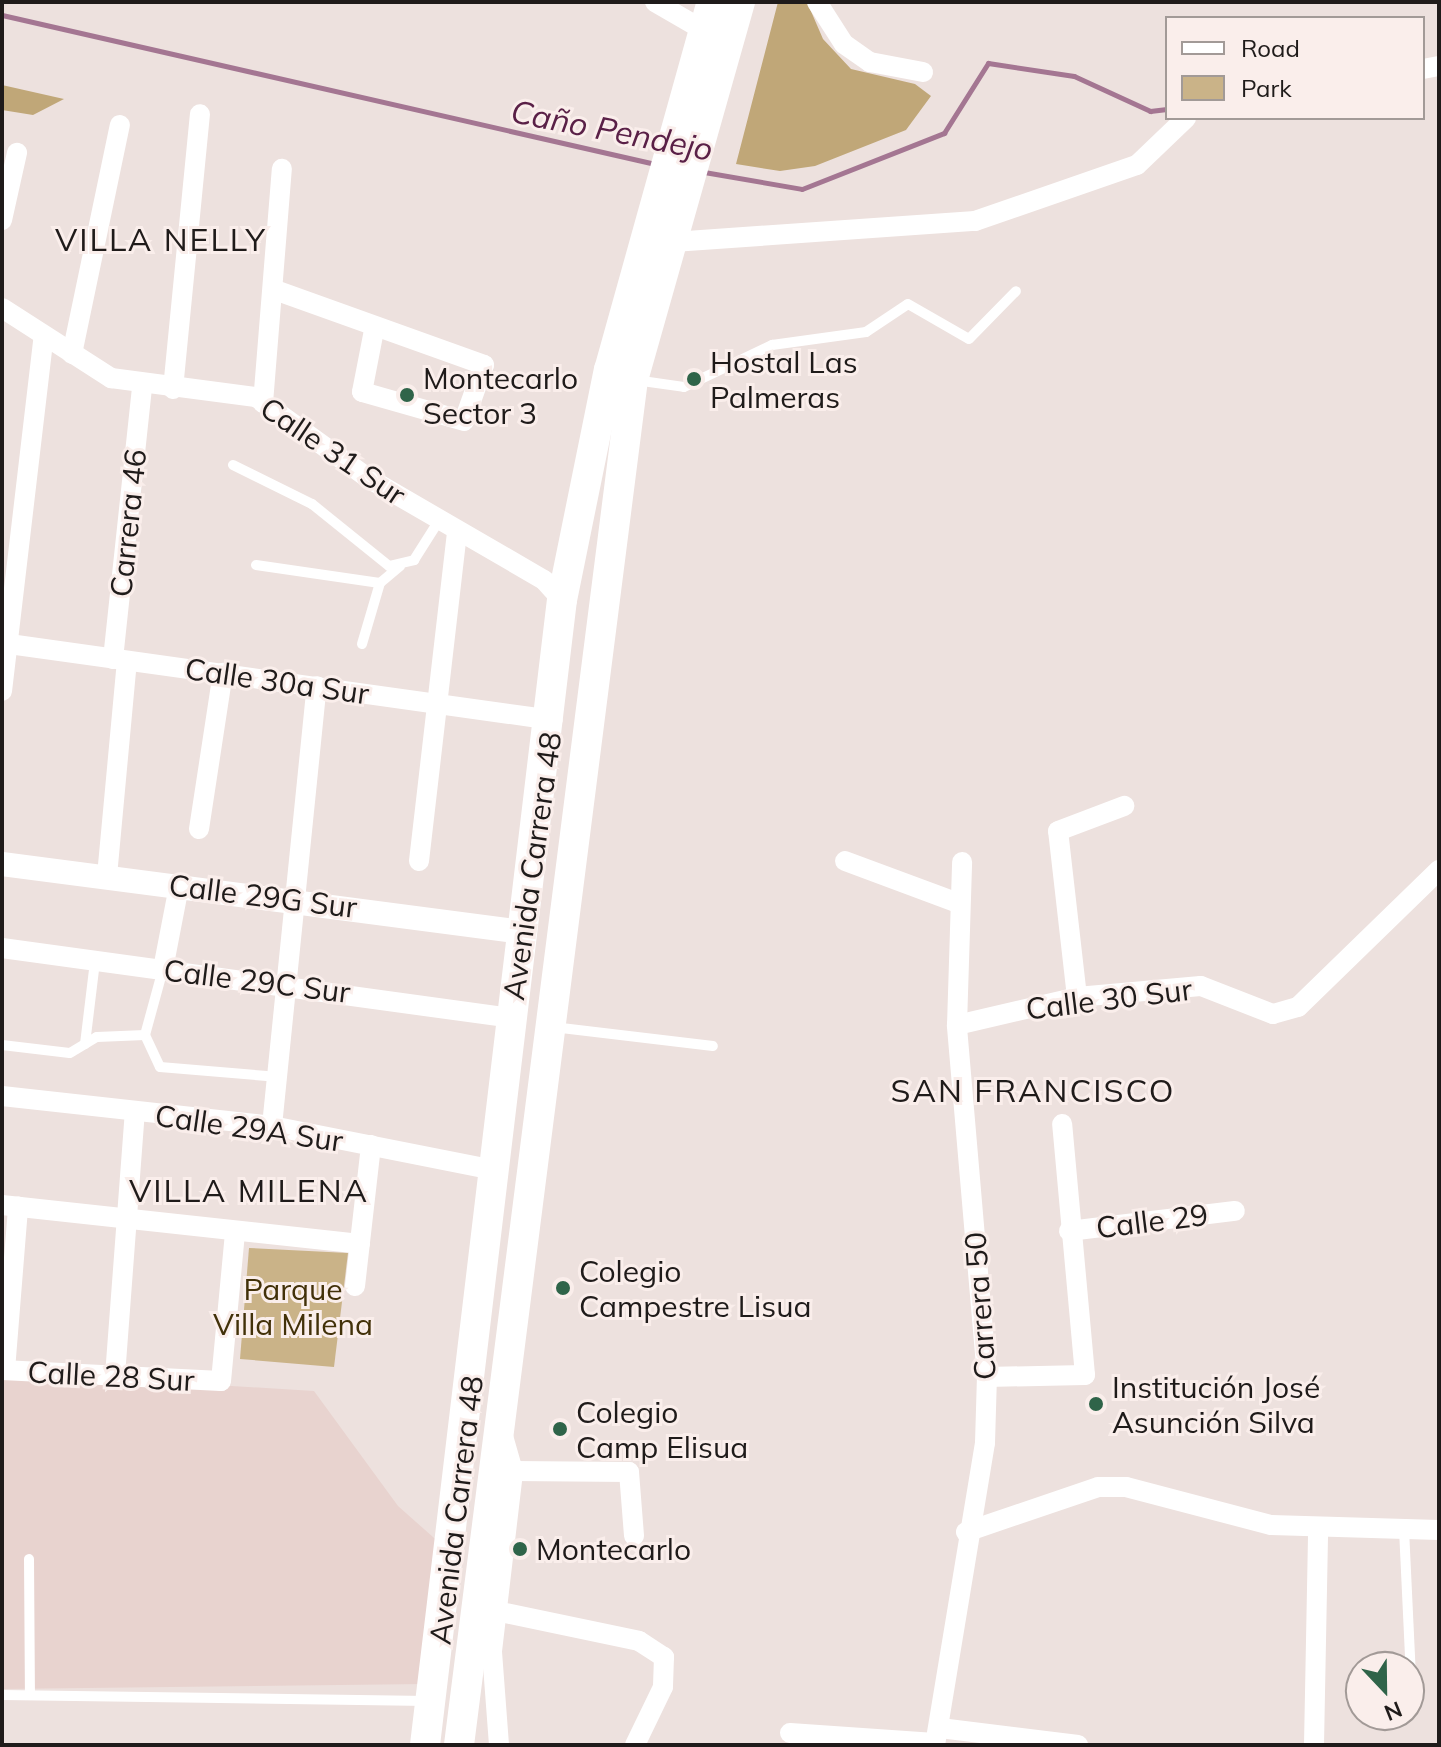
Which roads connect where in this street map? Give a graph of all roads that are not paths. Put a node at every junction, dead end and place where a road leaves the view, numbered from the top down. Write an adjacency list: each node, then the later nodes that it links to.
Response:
1 (655, 2): 5 (street)
2 (712, 2): 5 (main road, Avenida Carrera 48)
3 (740, 2): 10 (main road, Avenida Carrera 48)
4 (817, 2): 6 (street)
5 (705, 31): 10 (main road, Avenida Carrera 48)
6 (923, 72)
7 (200, 114): 23 (street)
8 (1184, 120): 14 (street)
9 (120, 125): 20 (street)
10 (687, 147): 14 (main road, Avenida Carrera 48)
11 (17, 153): 13 (street)
12 (282, 169): 15 (street)
13 (2, 220)
14 (667, 231): 21 (main road, Avenida Carrera 48); 30 (main road, Avenida Carrera 48)
15 (275, 290): 18 (street); 24 (street)
16 (1016, 291): 21 (lane)
17 (2, 308): 19 (street, Calle 31 Sur)
18 (374, 330): 18 (street)
19 (44, 335): 20 (street, Calle 31 Sur); 31 (street)
20 (72, 354): 22 (street, Calle 31 Sur)
21 (633, 380): 58 (main road, Avenida Carrera 48)
22 (142, 387): 23 (street, Calle 31 Sur); 33 (street, Carrera 46)
23 (173, 389): 24 (street, Calle 31 Sur)
24 (263, 403): 26 (street, Calle 31 Sur)
25 (233, 465): 28 (lane)
26 (448, 527): 28 (lane); 30 (street, Calle 31 Sur); 37 (street)
27 (256, 565): 29 (lane)
28 (400, 566): 29 (lane)
29 (380, 583): 32 (lane)
30 (562, 600): 38 (main road, Avenida Carrera 48)
31 (4, 644): 33 (street, Calle 30a Sur); 36 (street)
32 (362, 644)
33 (120, 660): 34 (street, Calle 30a Sur); 46 (street, Carrera 46)
34 (223, 673): 35 (street, Calle 30a Sur); 40 (street)
35 (317, 686): 37 (street, Calle 30a Sur); 48 (street)
36 (2, 691)
37 (433, 702): 38 (street, Calle 30a Sur); 41 (street)
38 (553, 720): 50 (main road, Avenida Carrera 48)
39 (1124, 806): 55 (street)
40 (199, 829)
41 (419, 861)
42 (845, 861): 49 (street)
43 (962, 862): 49 (street, Carrera 50)
44 (2, 864): 46 (street, Calle 29G Sur)
45 (1439, 870): 55 (street, Calle 30 Sur)
46 (107, 876): 47 (street, Calle 29G Sur)
47 (179, 886): 48 (street, Calle 29G Sur); 52 (street)
48 (297, 898): 50 (street, Calle 29G Sur); 54 (street)
49 (958, 903): 57 (street, Carrera 50)
50 (523, 932): 56 (main road, Avenida Carrera 48)
51 (2, 948): 52 (street, Calle 29C Sur)
52 (163, 969): 54 (street, Calle 29C Sur); 59 (lane)
53 (94, 970): 60 (lane)
54 (288, 983): 56 (street, Calle 29C Sur); 67 (street)
55 (1077, 997): 57 (street, Calle 30 Sur)
56 (512, 1018): 69 (main road, Avenida Carrera 48)
57 (957, 1025): 79 (street, Carrera 50)
58 (547, 1026): 62 (lane); 80 (main road, Avenida Carrera 48)
59 (145, 1035): 60 (lane); 63 (lane)
60 (85, 1044): 61 (lane)
61 (2, 1045)
62 (713, 1046)
63 (267, 1076)
64 (2, 1096): 65 (street, Calle 29A Sur)
65 (135, 1113): 67 (street, Calle 29A Sur); 72 (street)
66 (1062, 1124): 73 (street)
67 (272, 1126): 68 (street, Calle 29A Sur)
68 (371, 1145): 69 (street, Calle 29A Sur); 75 (street)
69 (495, 1170): 92 (main road, Avenida Carrera 48)
70 (10, 1206): 72 (street); 77 (street)
71 (1235, 1211): 73 (street, Calle 29)
72 (126, 1218): 74 (street); 78 (street)
73 (1069, 1231): 79 (street)
74 (235, 1234): 75 (street); 78 (street, Calle 28 Sur)
75 (360, 1244): 76 (street)
76 (355, 1286)
77 (3, 1370): 78 (street, Calle 28 Sur)
78 (115, 1376)
79 (987, 1377): 85 (street, Carrera 50)
80 (501, 1428): 81 (street); 96 (main road, Avenida Carrera 48)
81 (513, 1471): 86 (street); 88 (street)
82 (1318, 1528): 83 (street); 85 (street); 100 (street)
83 (1404, 1529): 84 (street); 89 (lane)
84 (1439, 1530)
85 (966, 1532): 94 (street, Carrera 50)
86 (634, 1536)
87 (29, 1559): 90 (lane)
88 (496, 1611): 97 (street); 98 (street)
89 (1410, 1651)
90 (30, 1693): 91 (lane); 92 (lane)
91 (2, 1695)
92 (434, 1702): 95 (main road, Avenida Carrera 48)
93 (790, 1733): 94 (street)
94 (937, 1739): 99 (street)
95 (425, 1745)
96 (459, 1745)
97 (499, 1745)
98 (635, 1745)
99 (1078, 1745)
100 (1314, 1745)

